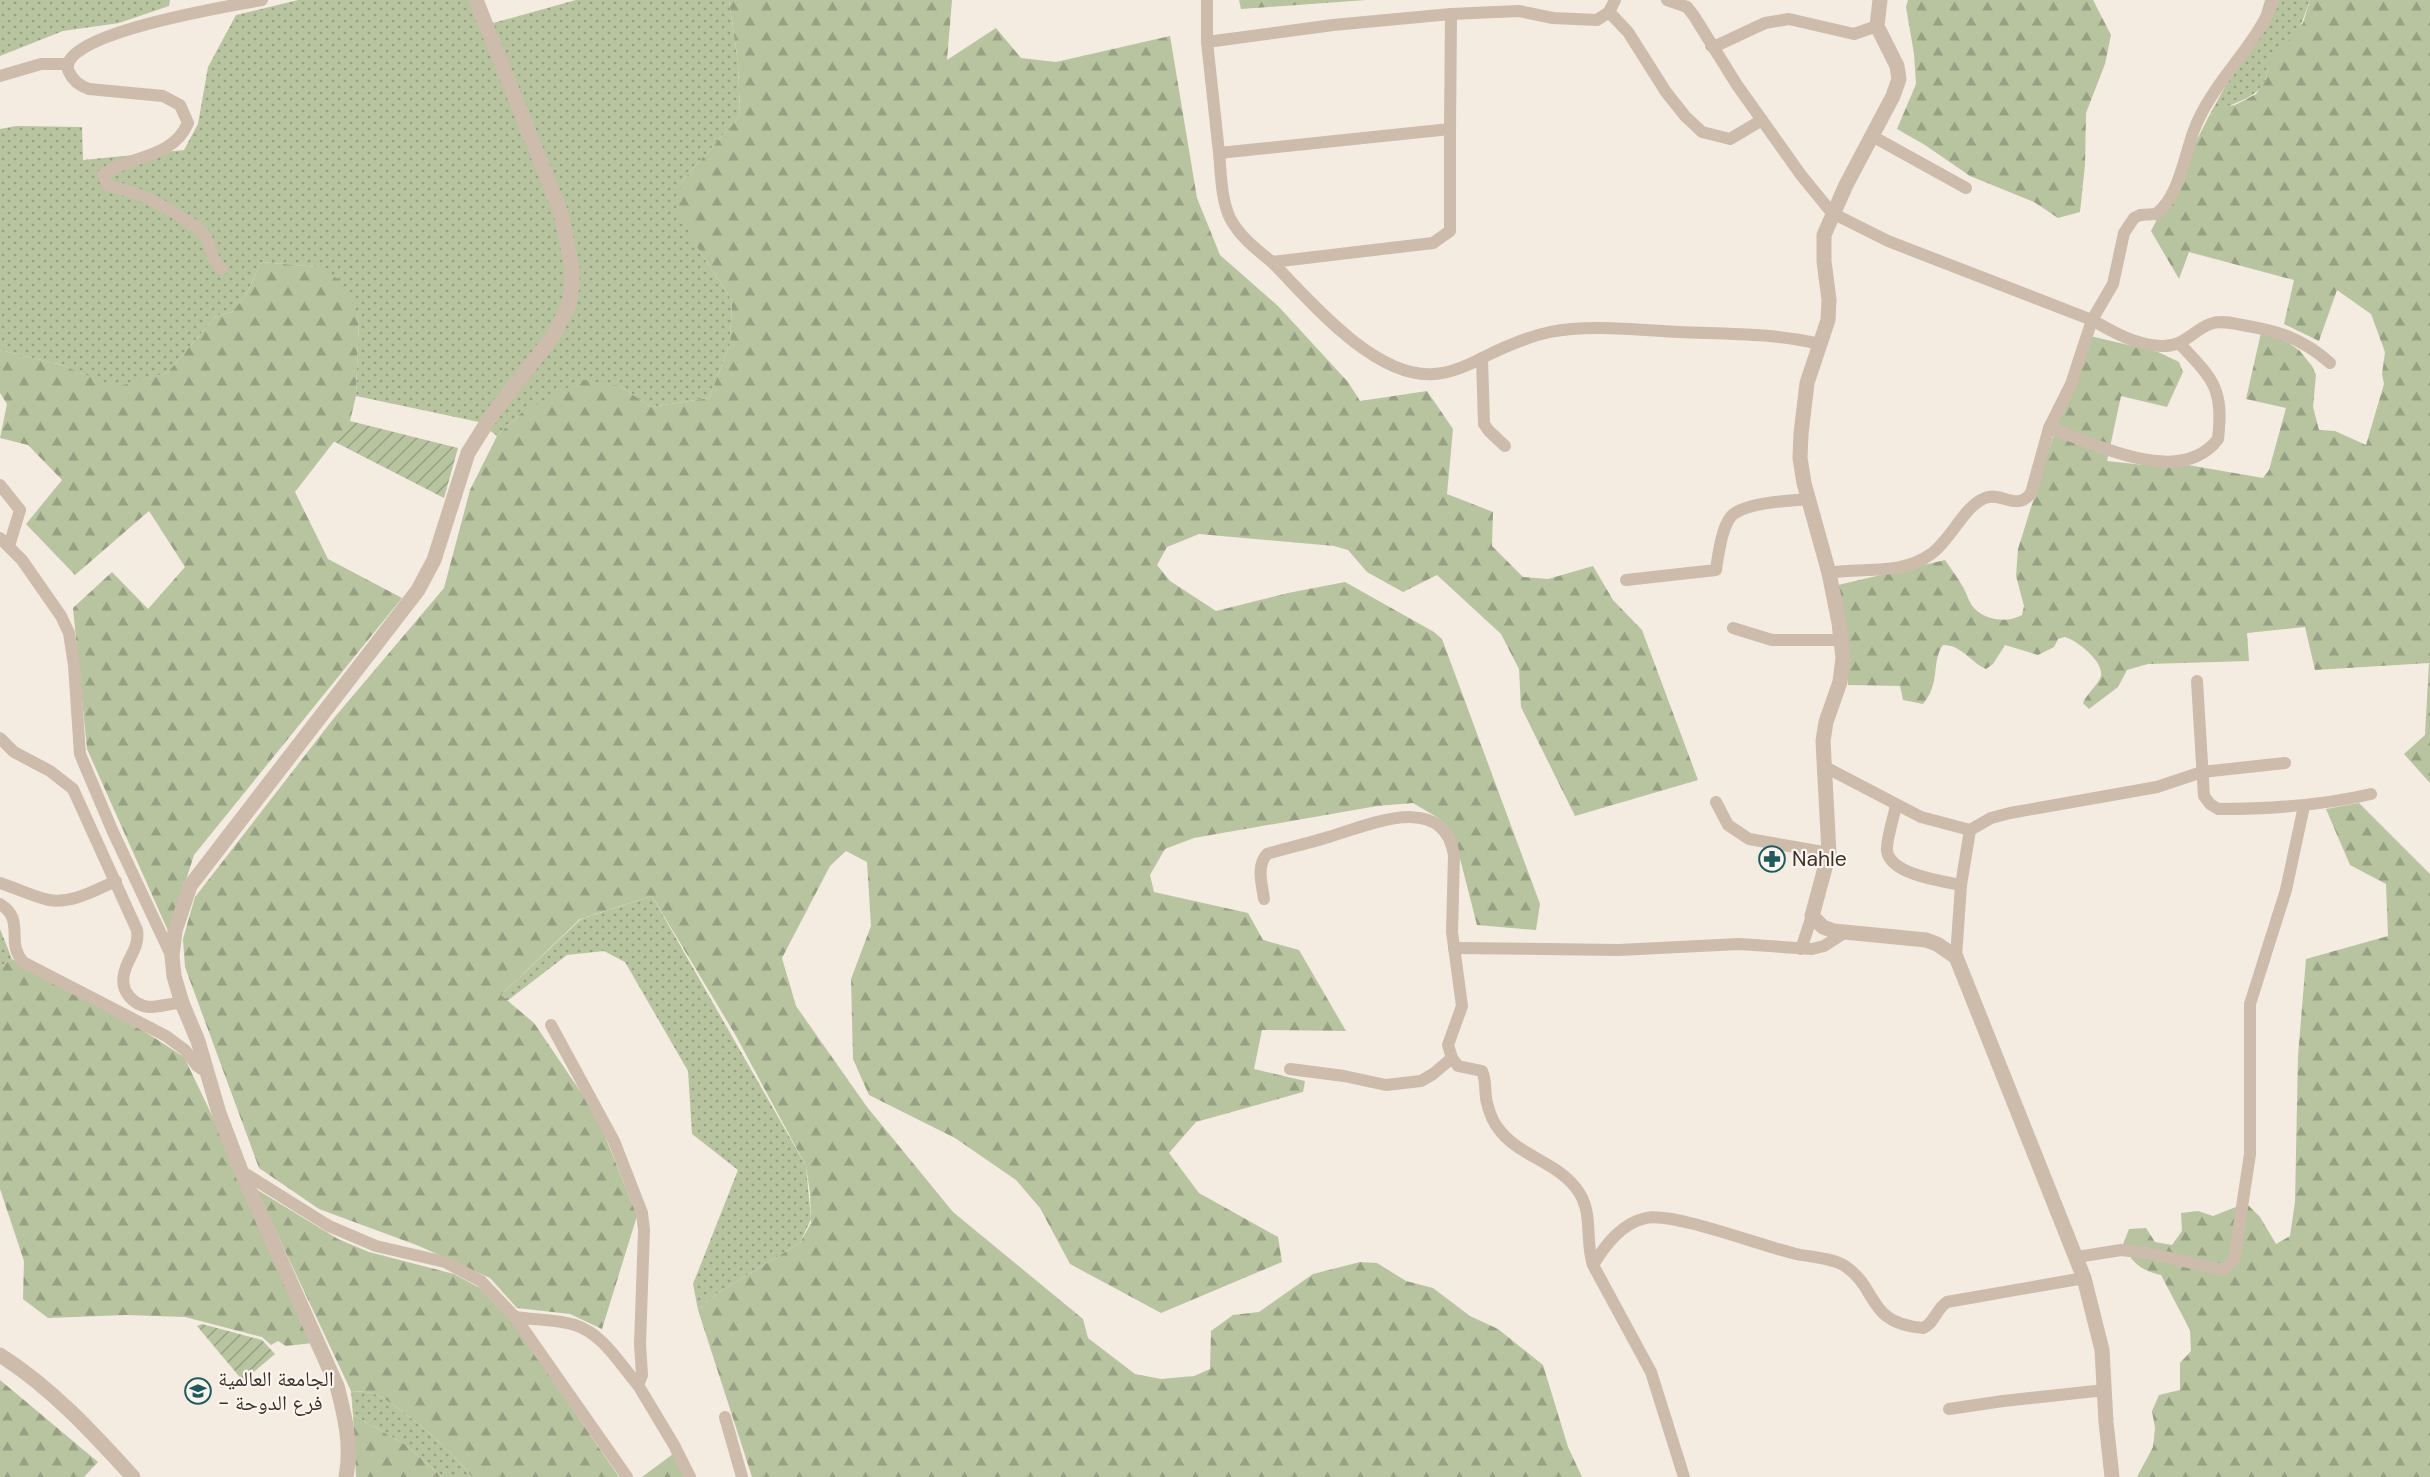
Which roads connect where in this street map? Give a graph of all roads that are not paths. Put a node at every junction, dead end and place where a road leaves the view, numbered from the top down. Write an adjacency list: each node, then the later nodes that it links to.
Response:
1 (262, 0): 13 (street)
2 (476, 0): 57 (street)
3 (1207, 0): 11 (street)
4 (1615, 0): 8 (street)
5 (1667, 0): 12 (street)
6 (1880, 0): 10 (street)
7 (2274, 0): 23 (street)
8 (1609, 12): 9 (street); 15 (street)
9 (1451, 14): 11 (street); 16 (street)
10 (1877, 26): 12 (street); 17 (street)
11 (1207, 42): 18 (street)
12 (1711, 46): 15 (street)
13 (68, 64): 14 (street); 22 (street)
14 (0, 76)
15 (1762, 120): 20 (street)
16 (1450, 129): 18 (street); 21 (street)
17 (1872, 136): 19 (street); 20 (street)
18 (1219, 153): 21 (street)
19 (1966, 188)
20 (1832, 213): 23 (street); 25 (street)
21 (1272, 262): 26 (street)
22 (222, 269)
23 (2092, 320): 24 (street); 28 (street)
24 (2180, 343): 27 (street); 28 (street)
25 (1820, 344): 26 (street); 31 (street)
26 (1482, 358): 29 (street)
27 (2330, 363)
28 (2049, 428): 33 (street)
29 (1505, 446)
30 (0, 485): 32 (street)
31 (1808, 499): 33 (street); 34 (street)
32 (5, 542): 57 (street)
33 (1829, 573): 36 (street)
34 (1626, 580)
35 (1733, 628): 36 (street)
36 (1842, 640): 40 (street)
37 (2197, 681): 41 (street)
38 (0, 738): 48 (street)
39 (2285, 764): 41 (street)
40 (1825, 767): 44 (street); 47 (street)
41 (2202, 772): 45 (street); 46 (street)
42 (2371, 794): 45 (street)
43 (1716, 802): 47 (street)
44 (1896, 805): 46 (street); 50 (street)
45 (2304, 806): 65 (street)
46 (1970, 830): 50 (street)
47 (1829, 853): 53 (street)
48 (116, 881): 49 (street); 59 (street)
49 (0, 883)
50 (1961, 885): 58 (street)
51 (1264, 899): 55 (street)
52 (0, 904): 63 (street)
53 (1812, 916): 54 (street); 56 (street)
54 (1844, 933): 56 (street); 58 (street)
55 (1454, 948): 56 (street); 61 (street)
56 (1801, 949)
57 (172, 956): 59 (street)
58 (1956, 957): 65 (street)
59 (182, 1003): 63 (street)
60 (551, 1025): 70 (street)
61 (1452, 1058): 62 (street); 66 (street)
62 (1290, 1069)
63 (208, 1072): 64 (street)
64 (241, 1171): 68 (street); 75 (street)
65 (2077, 1257): 67 (street)
66 (1593, 1265): 67 (street); 79 (street)
67 (2084, 1278): 71 (street)
68 (515, 1317): 70 (street); 76 (street)
69 (0, 1355): 74 (street)
70 (638, 1385): 77 (street)
71 (2105, 1390): 72 (street); 80 (street)
72 (1949, 1409)
73 (725, 1417): 78 (street)
74 (134, 1477)
75 (346, 1477)
76 (627, 1477)
77 (690, 1477)
78 (742, 1477)
79 (1684, 1477)
80 (2112, 1477)

